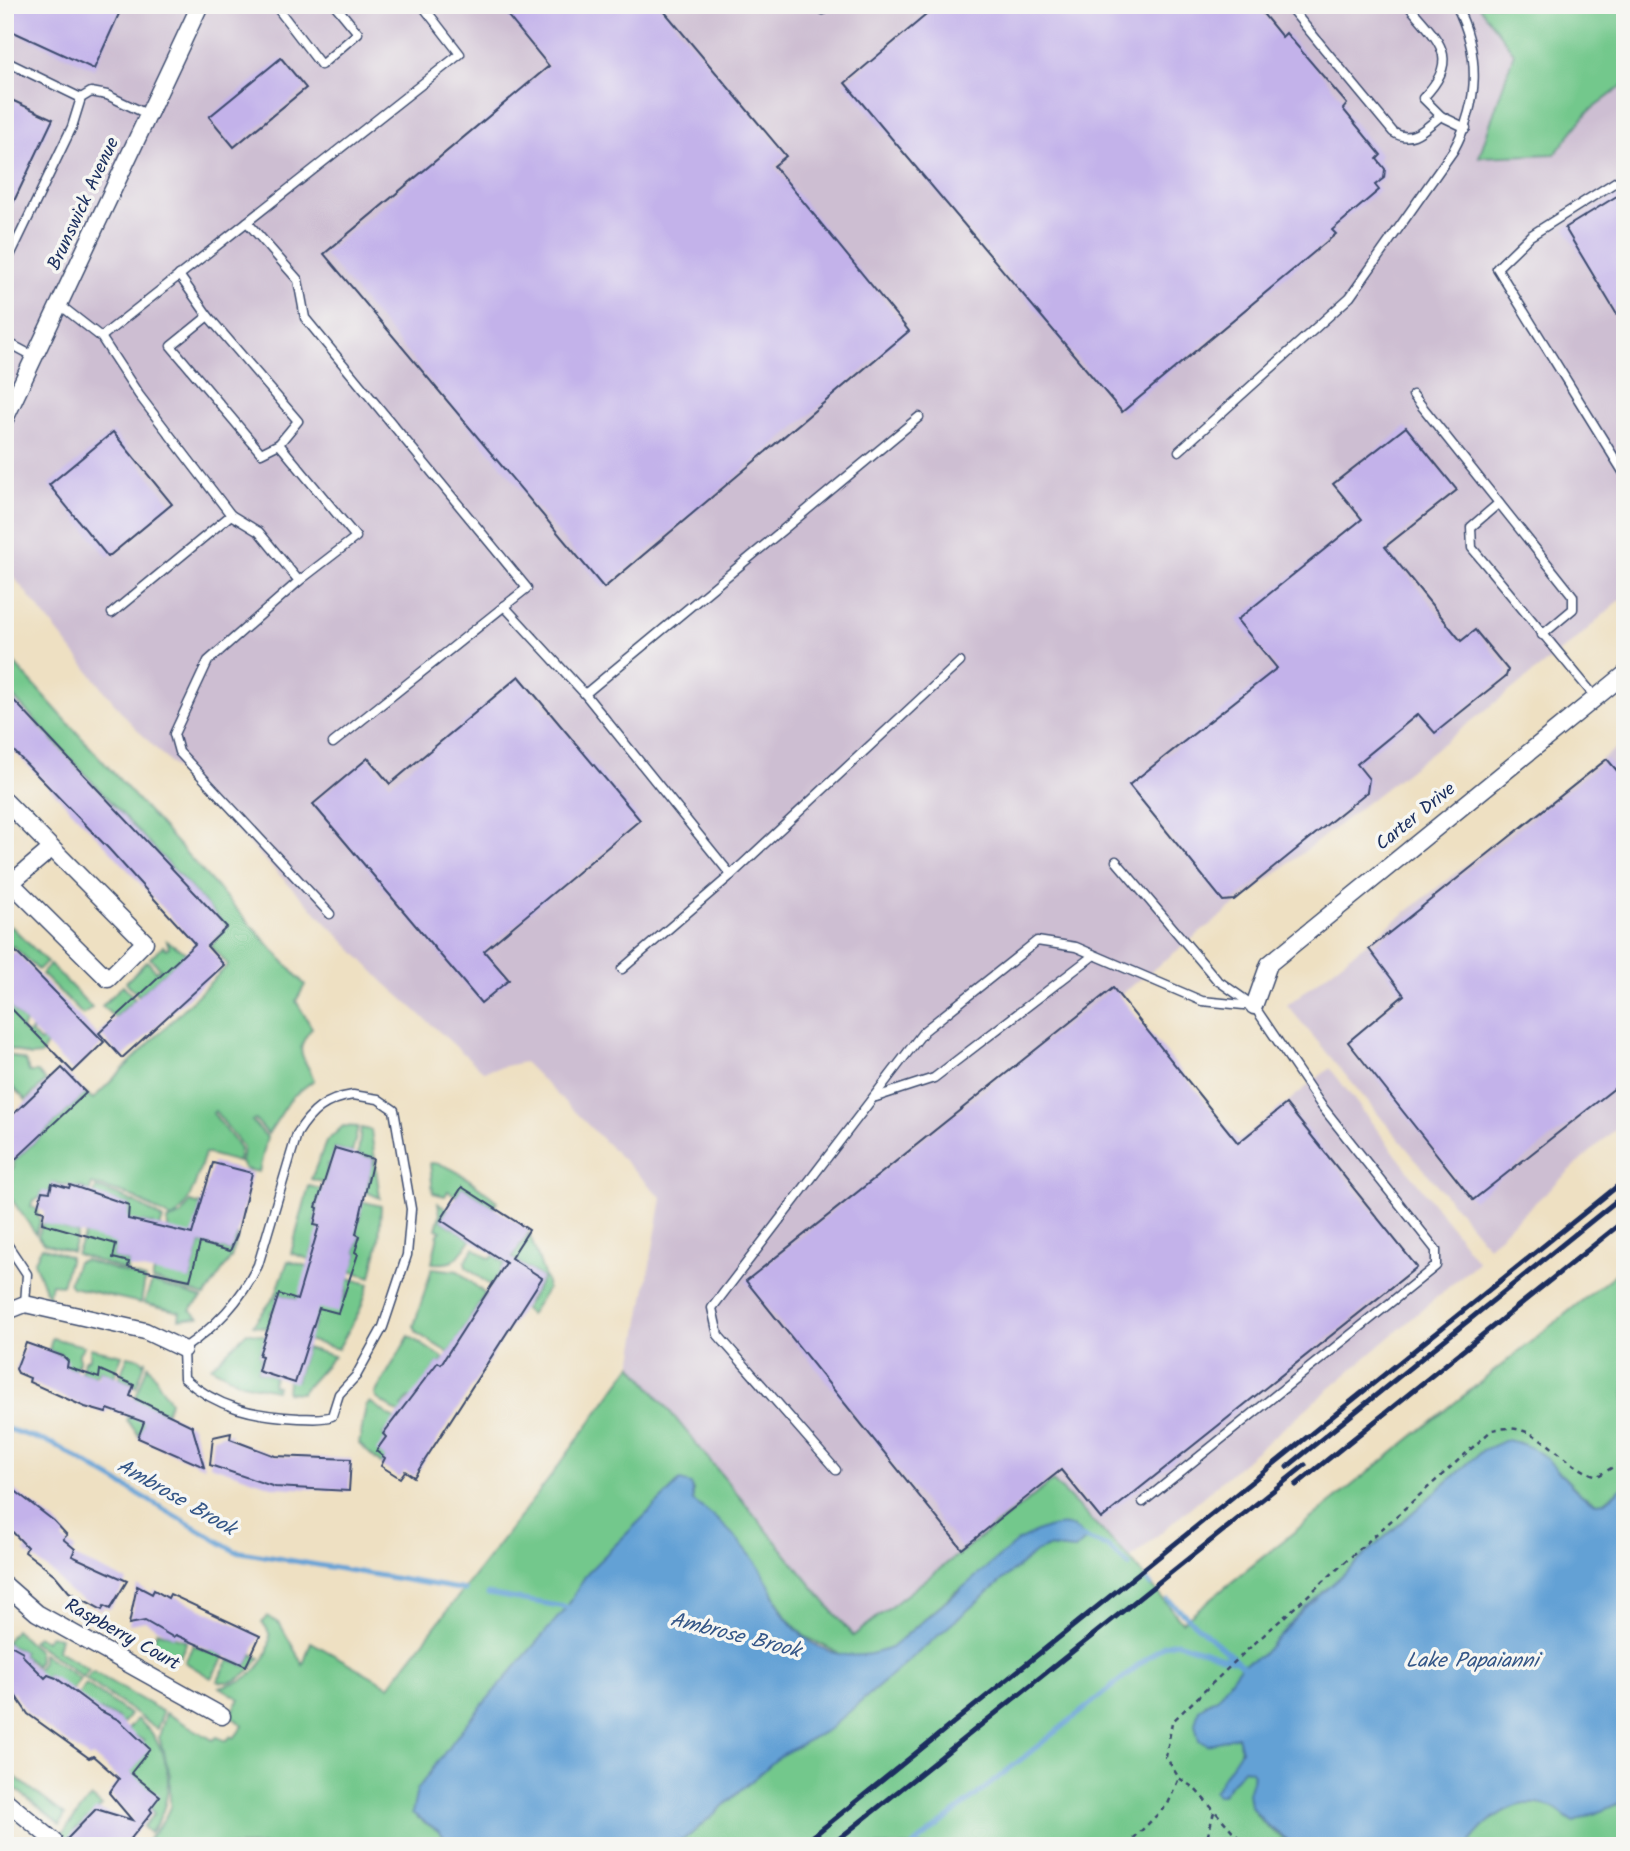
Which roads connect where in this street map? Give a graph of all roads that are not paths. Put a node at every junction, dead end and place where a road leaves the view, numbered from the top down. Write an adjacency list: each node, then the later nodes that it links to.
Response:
1 (200, 5): 10 (street, Brunswick Avenue)
2 (275, 5): 3 (lane)
3 (335, 5)
4 (422, 5): 14 (lane)
5 (1288, 5): 11 (lane)
6 (1408, 5): 11 (lane)
7 (1456, 5): 12 (lane)
8 (5, 61): 9 (lane)
9 (80, 99): 10 (lane); 15 (lane)
10 (149, 115): 17 (street, Brunswick Avenue)
11 (1441, 116): 12 (lane)
12 (1466, 128): 26 (lane)
13 (1625, 176): 27 (lane)
14 (247, 222): 16 (lane); 31 (lane)
15 (5, 266)
16 (179, 275): 18 (lane); 19 (lane)
17 (60, 305): 19 (lane); 21 (street, Brunswick Avenue)
18 (208, 316): 25 (lane); 25 (lane)
19 (101, 337): 29 (lane)
20 (5, 341): 21 (lane)
21 (35, 357): 24 (street, Brunswick Avenue)
22 (1413, 395): 28 (lane)
23 (919, 417): 36 (lane)
24 (5, 419)
25 (279, 444): 30 (lane)
26 (1179, 451)
27 (1625, 475)
28 (1499, 503): 33 (lane); 33 (lane)
29 (231, 515): 30 (lane); 32 (lane)
30 (299, 581): 44 (lane)
31 (504, 606): 36 (lane); 38 (lane)
32 (112, 613)
33 (1542, 635): 37 (lane)
34 (960, 662): 42 (lane)
35 (1625, 674): 37 (street, Carter Drive)
36 (585, 694): 42 (lane)
37 (1596, 698): 47 (street, Carter Drive)
38 (333, 743)
39 (5, 801): 40 (street)
40 (51, 849): 43 (street); 43 (street)
41 (1116, 861): 47 (lane)
42 (731, 874): 46 (lane)
43 (7, 883)
44 (330, 914)
45 (1094, 955): 47 (lane); 48 (lane); 48 (lane)
46 (622, 969)
47 (1254, 1006): 54 (lane)
48 (876, 1097): 53 (lane)
49 (5, 1241): 50 (lane)
50 (26, 1304): 51 (street); 52 (street)
51 (5, 1312)
52 (183, 1349): 52 (lane)
53 (836, 1469)
54 (1143, 1502)
55 (5, 1585): 56 (street, Raspberry Court)
56 (222, 1716)
57 (5, 1801): 58 (street)
58 (50, 1846)

